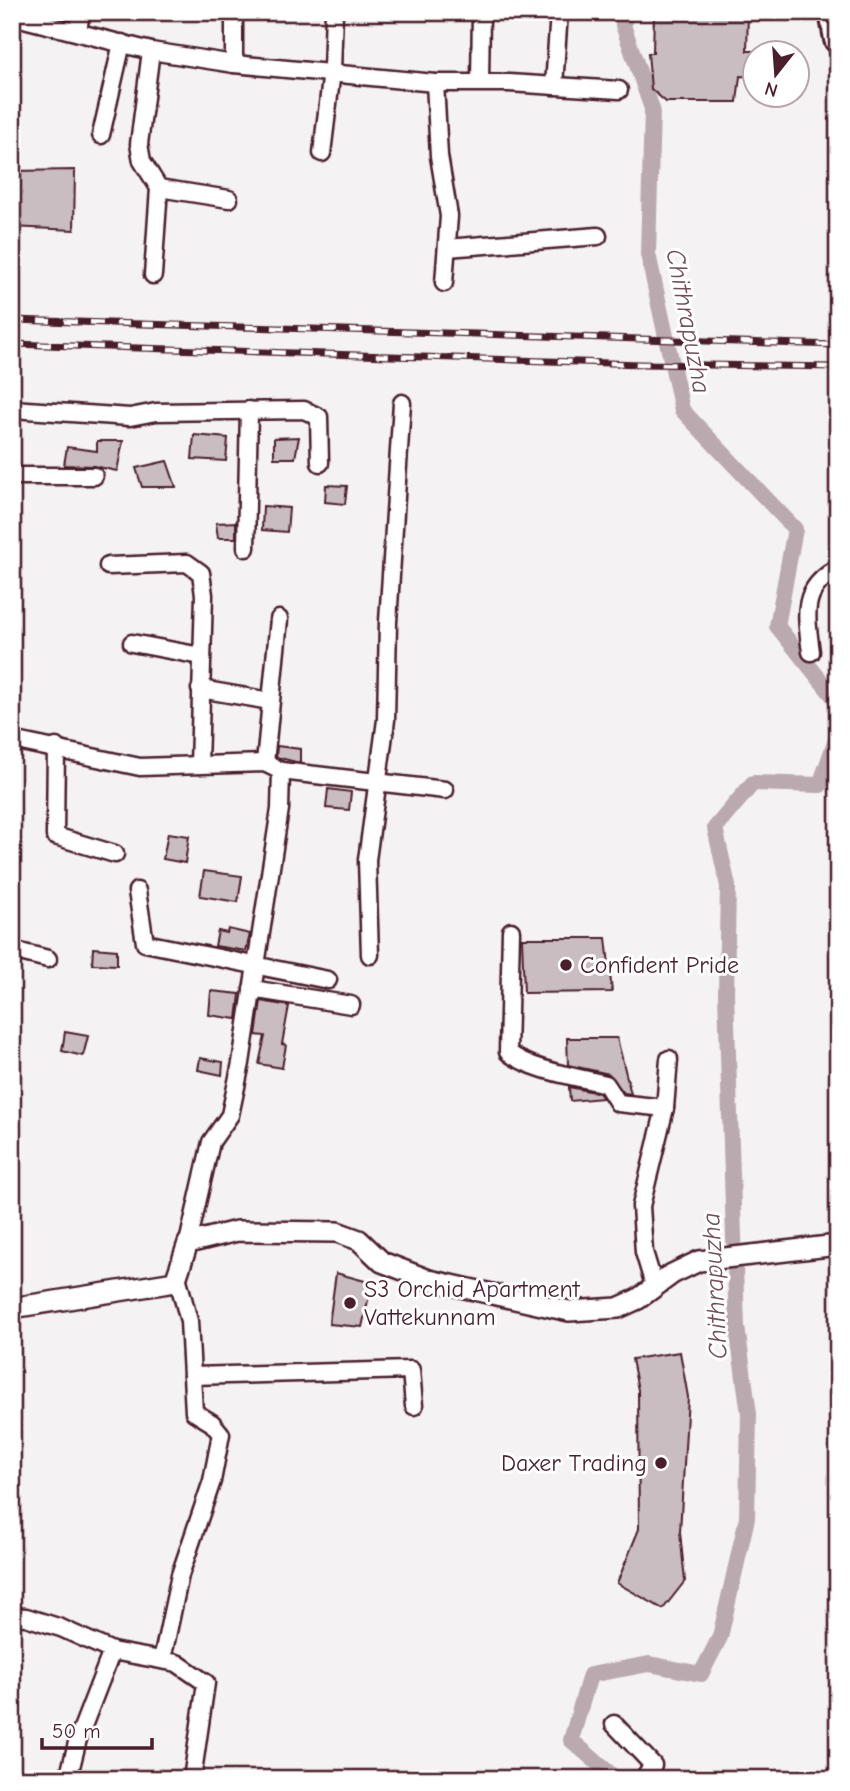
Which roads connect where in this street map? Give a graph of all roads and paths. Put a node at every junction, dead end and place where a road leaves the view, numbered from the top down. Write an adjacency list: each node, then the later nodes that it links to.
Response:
1 (81, 12): 8 (street)
2 (234, 12): 12 (street)
3 (334, 12): 13 (street)
4 (481, 12): 14 (street)
5 (559, 12): 16 (street)
6 (834, 12): 9 (highway)
7 (12, 16): 8 (street)
8 (78, 31): 10 (street)
9 (838, 40)
10 (122, 43): 11 (street); 18 (street)
11 (151, 51): 12 (street); 20 (street)
12 (234, 64): 13 (street)
13 (332, 71): 15 (street); 19 (street)
14 (480, 82): 15 (street); 16 (street)
15 (435, 83): 23 (street)
16 (554, 86): 17 (street)
17 (619, 90)
18 (101, 135)
19 (323, 153)
20 (159, 188): 21 (street); 24 (street)
21 (229, 199)
22 (598, 236): 23 (street)
23 (447, 248): 25 (street)
24 (153, 275)
25 (444, 284)
26 (402, 403): 46 (street)
27 (12, 409): 28 (street)
28 (249, 410): 29 (street); 32 (street)
29 (320, 463)
30 (94, 475): 31 (street)
31 (12, 476)
32 (246, 548)
33 (108, 566): 38 (street)
34 (838, 568): 37 (street)
35 (279, 619): 40 (street)
36 (132, 643): 38 (street)
37 (811, 652)
38 (201, 656): 39 (street)
39 (200, 689): 40 (street); 44 (street)
40 (270, 701): 43 (street)
41 (12, 740): 42 (street)
42 (56, 747): 44 (street); 48 (street)
43 (265, 763): 44 (street); 45 (street)
44 (199, 765)
45 (281, 771): 46 (street); 54 (street)
46 (379, 782): 47 (street); 52 (street)
47 (445, 790)
48 (115, 854)
49 (137, 891): 54 (street)
50 (510, 931): 59 (street)
51 (12, 950): 53 (street)
52 (370, 955)
53 (48, 958)
54 (255, 966): 55 (street); 56 (street)
55 (328, 980)
56 (252, 989): 57 (street); 60 (street)
57 (351, 1005)
58 (669, 1059): 59 (street)
59 (665, 1108): 63 (street)
60 (188, 1243): 62 (street); 63 (street)
61 (838, 1245): 63 (street)
62 (177, 1276): 64 (street); 65 (street)
63 (654, 1285)
64 (12, 1308)
65 (192, 1376): 66 (street); 69 (street)
66 (414, 1406)
67 (12, 1616): 68 (street)
68 (112, 1651): 69 (street); 71 (street)
69 (162, 1660): 72 (street)
70 (614, 1724): 73 (street)
71 (68, 1779)
72 (192, 1779)
73 (643, 1779)

